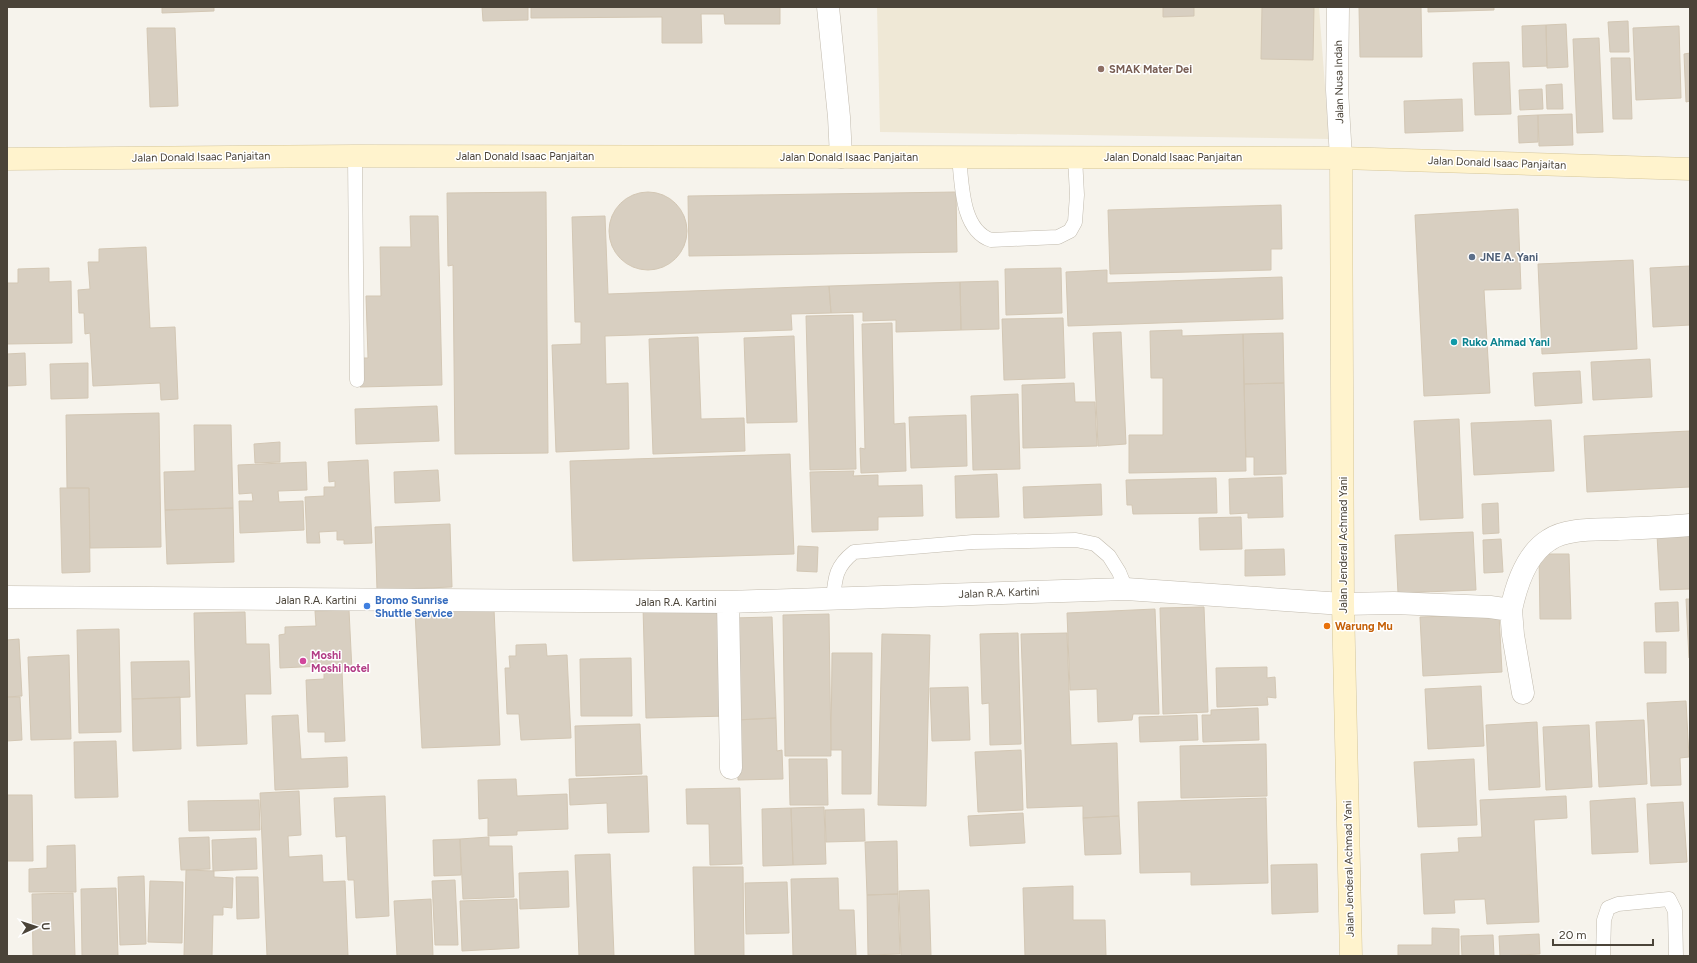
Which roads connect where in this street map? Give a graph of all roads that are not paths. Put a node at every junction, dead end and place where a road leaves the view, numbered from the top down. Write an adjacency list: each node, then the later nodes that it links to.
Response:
1 (828, 7): 4 (street)
2 (1338, 7): 7 (street, Jalan Nusa Indah)
3 (355, 156): 4 (main road, Jalan Donald Isaac Panjaitan); 8 (main road, Jalan Donald Isaac Panjaitan); 10 (lane)
4 (841, 157): 5 (main road, Jalan Donald Isaac Panjaitan)
5 (959, 157): 6 (main road, Jalan Donald Isaac Panjaitan); 6 (lane)
6 (1075, 157): 7 (main road, Jalan Donald Isaac Panjaitan)
7 (1341, 158): 9 (main road, Jalan Donald Isaac Panjaitan); 16 (main road, Jalan Jenderal Achmad Yani)
8 (7, 159)
9 (1690, 169)
10 (357, 380)
11 (1690, 526): 17 (street)
12 (1126, 589): 14 (street, Jalan R.A. Kartini); 14 (lane); 16 (street, Jalan R.A. Kartini)
13 (7, 598): 15 (street, Jalan R.A. Kartini)
14 (833, 599): 15 (street, Jalan R.A. Kartini)
15 (728, 602): 19 (street)
16 (1343, 604): 17 (street, Jalan R.A. Kartini); 20 (main road, Jalan Jenderal Achmad Yani)
17 (1511, 610): 18 (street)
18 (1523, 693)
19 (731, 768)
20 (1351, 956)
21 (1603, 956): 22 (lane)
22 (1676, 956)

